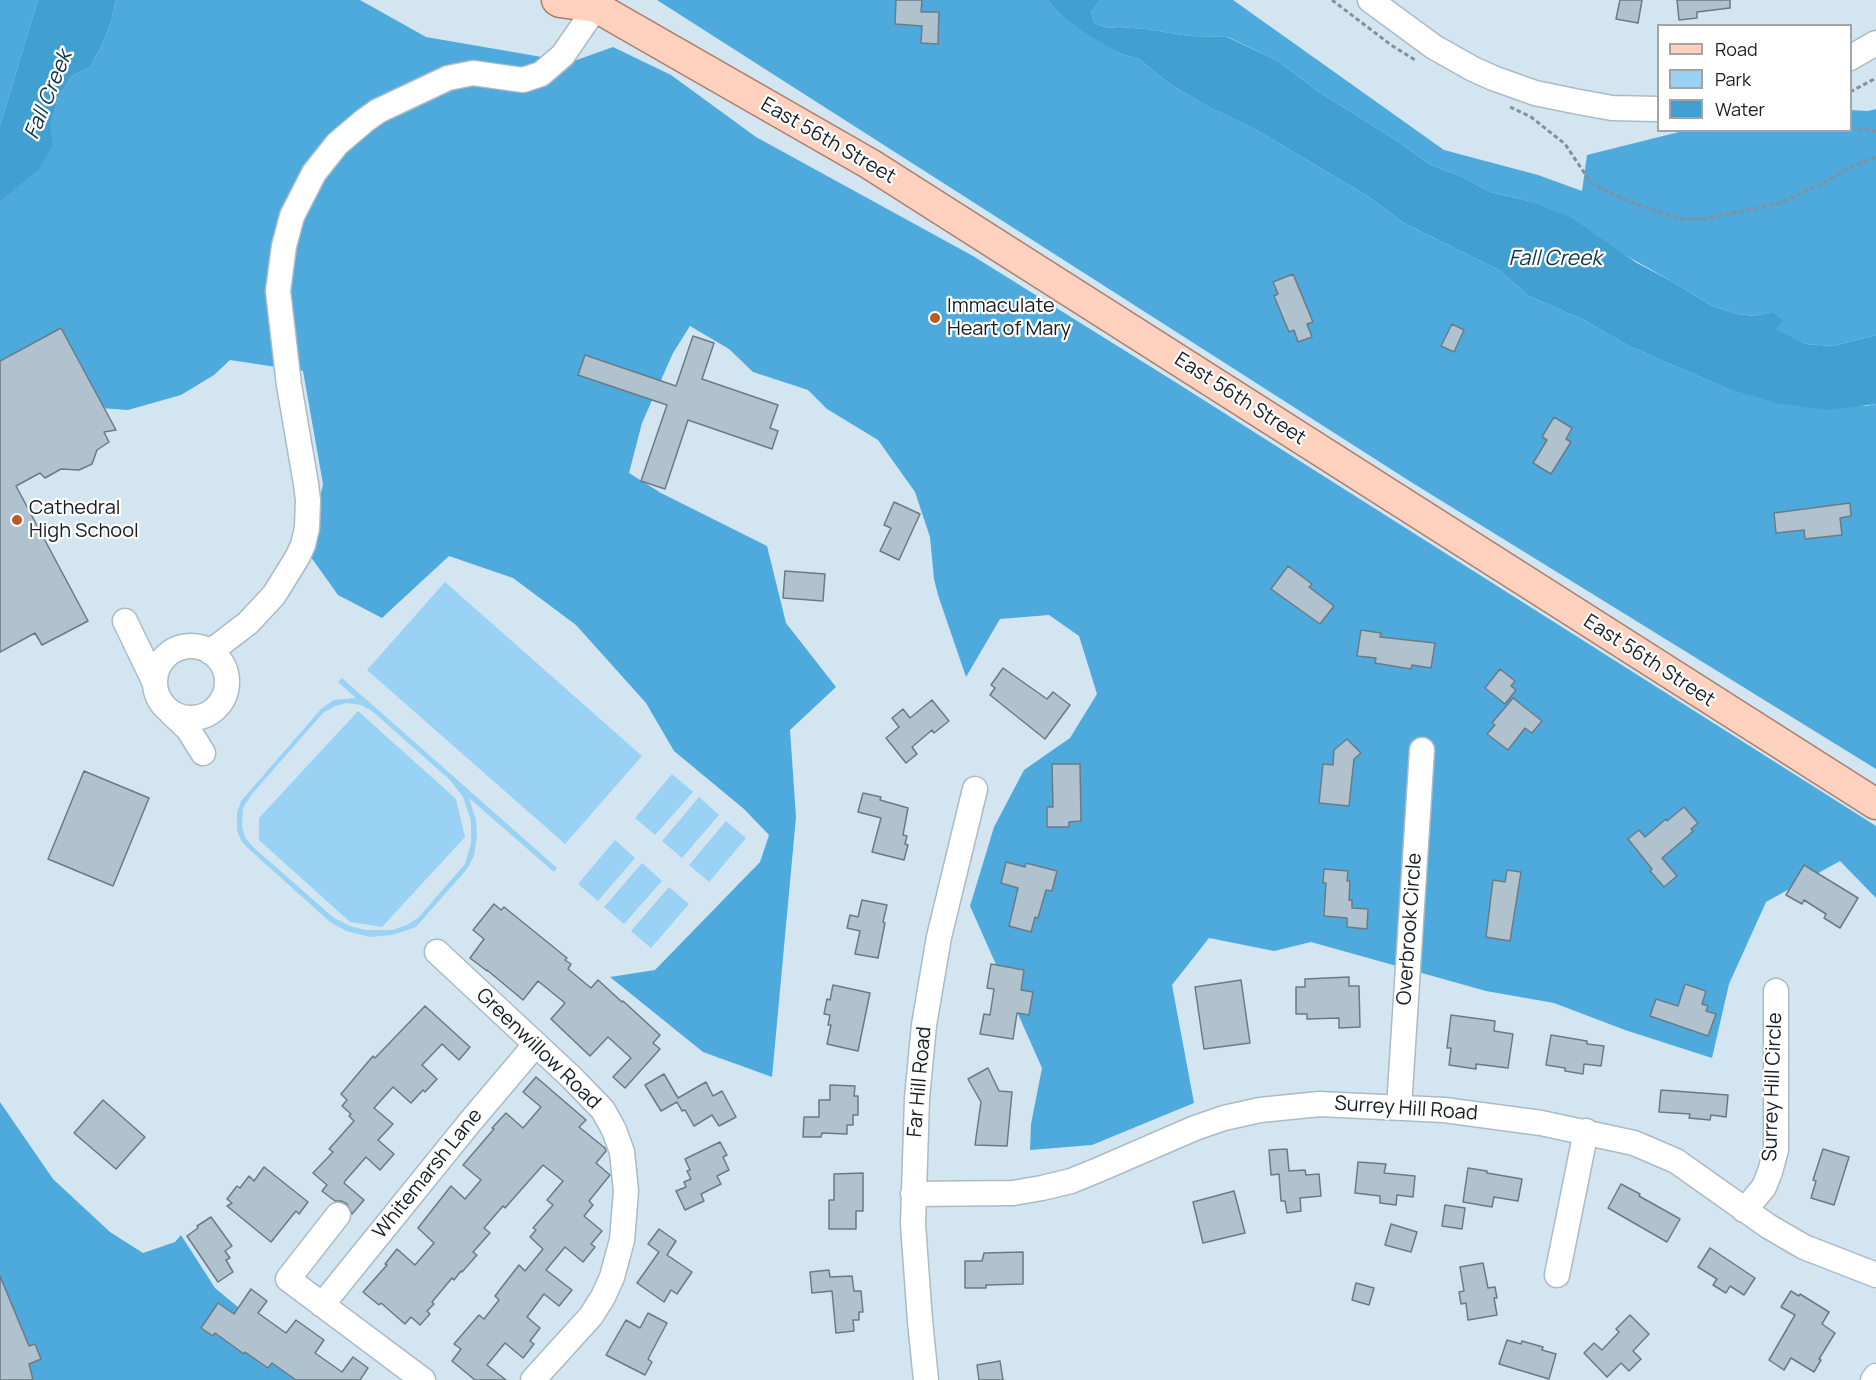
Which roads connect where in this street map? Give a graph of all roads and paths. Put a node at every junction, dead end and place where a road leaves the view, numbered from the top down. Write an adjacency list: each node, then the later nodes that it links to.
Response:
1 (557, 0): 4 (main road, East 56th Street)
2 (1332, 0): 7 (path)
3 (1370, 0): 11 (street)
4 (595, 3): 16 (street); 22 (main road, East 56th Street)
5 (1876, 43): 6 (street)
6 (1852, 57)
7 (1419, 62)
8 (1876, 78): 9 (path)
9 (1852, 91)
10 (1510, 107): 14 (path)
11 (1657, 109)
12 (1852, 127): 13 (path)
13 (1876, 130)
14 (1876, 158)
15 (174, 650): 16 (street); 17 (street); 17 (street)
16 (216, 658): 19 (street)
17 (154, 681): 18 (street)
18 (171, 713): 19 (street); 19 (street)
19 (208, 714)
20 (1422, 750): 26 (street, Overbrook Circle)
21 (975, 789): 28 (street, Far Hill Road)
22 (1876, 804)
23 (437, 952): 25 (street, Greenwillow Road)
24 (1776, 991): 29 (street, Surrey Hill Circle)
25 (536, 1044): 33 (street, Whitemarsh Lane); 36 (street, Greenwillow Road)
26 (1399, 1107): 27 (street, Surrey Hill Road); 28 (street, Surrey Hill Road)
27 (1586, 1131): 29 (street, Surrey Hill Road); 31 (street)
28 (913, 1194): 37 (street, Far Hill Road)
29 (1743, 1209): 32 (street, Surrey Hill Road)
30 (338, 1215): 33 (street)
31 (1557, 1275)
32 (1876, 1275)
33 (322, 1305): 35 (street)
34 (1876, 1376): 38 (street)
35 (423, 1380)
36 (533, 1380)
37 (926, 1380)
38 (1874, 1380)

